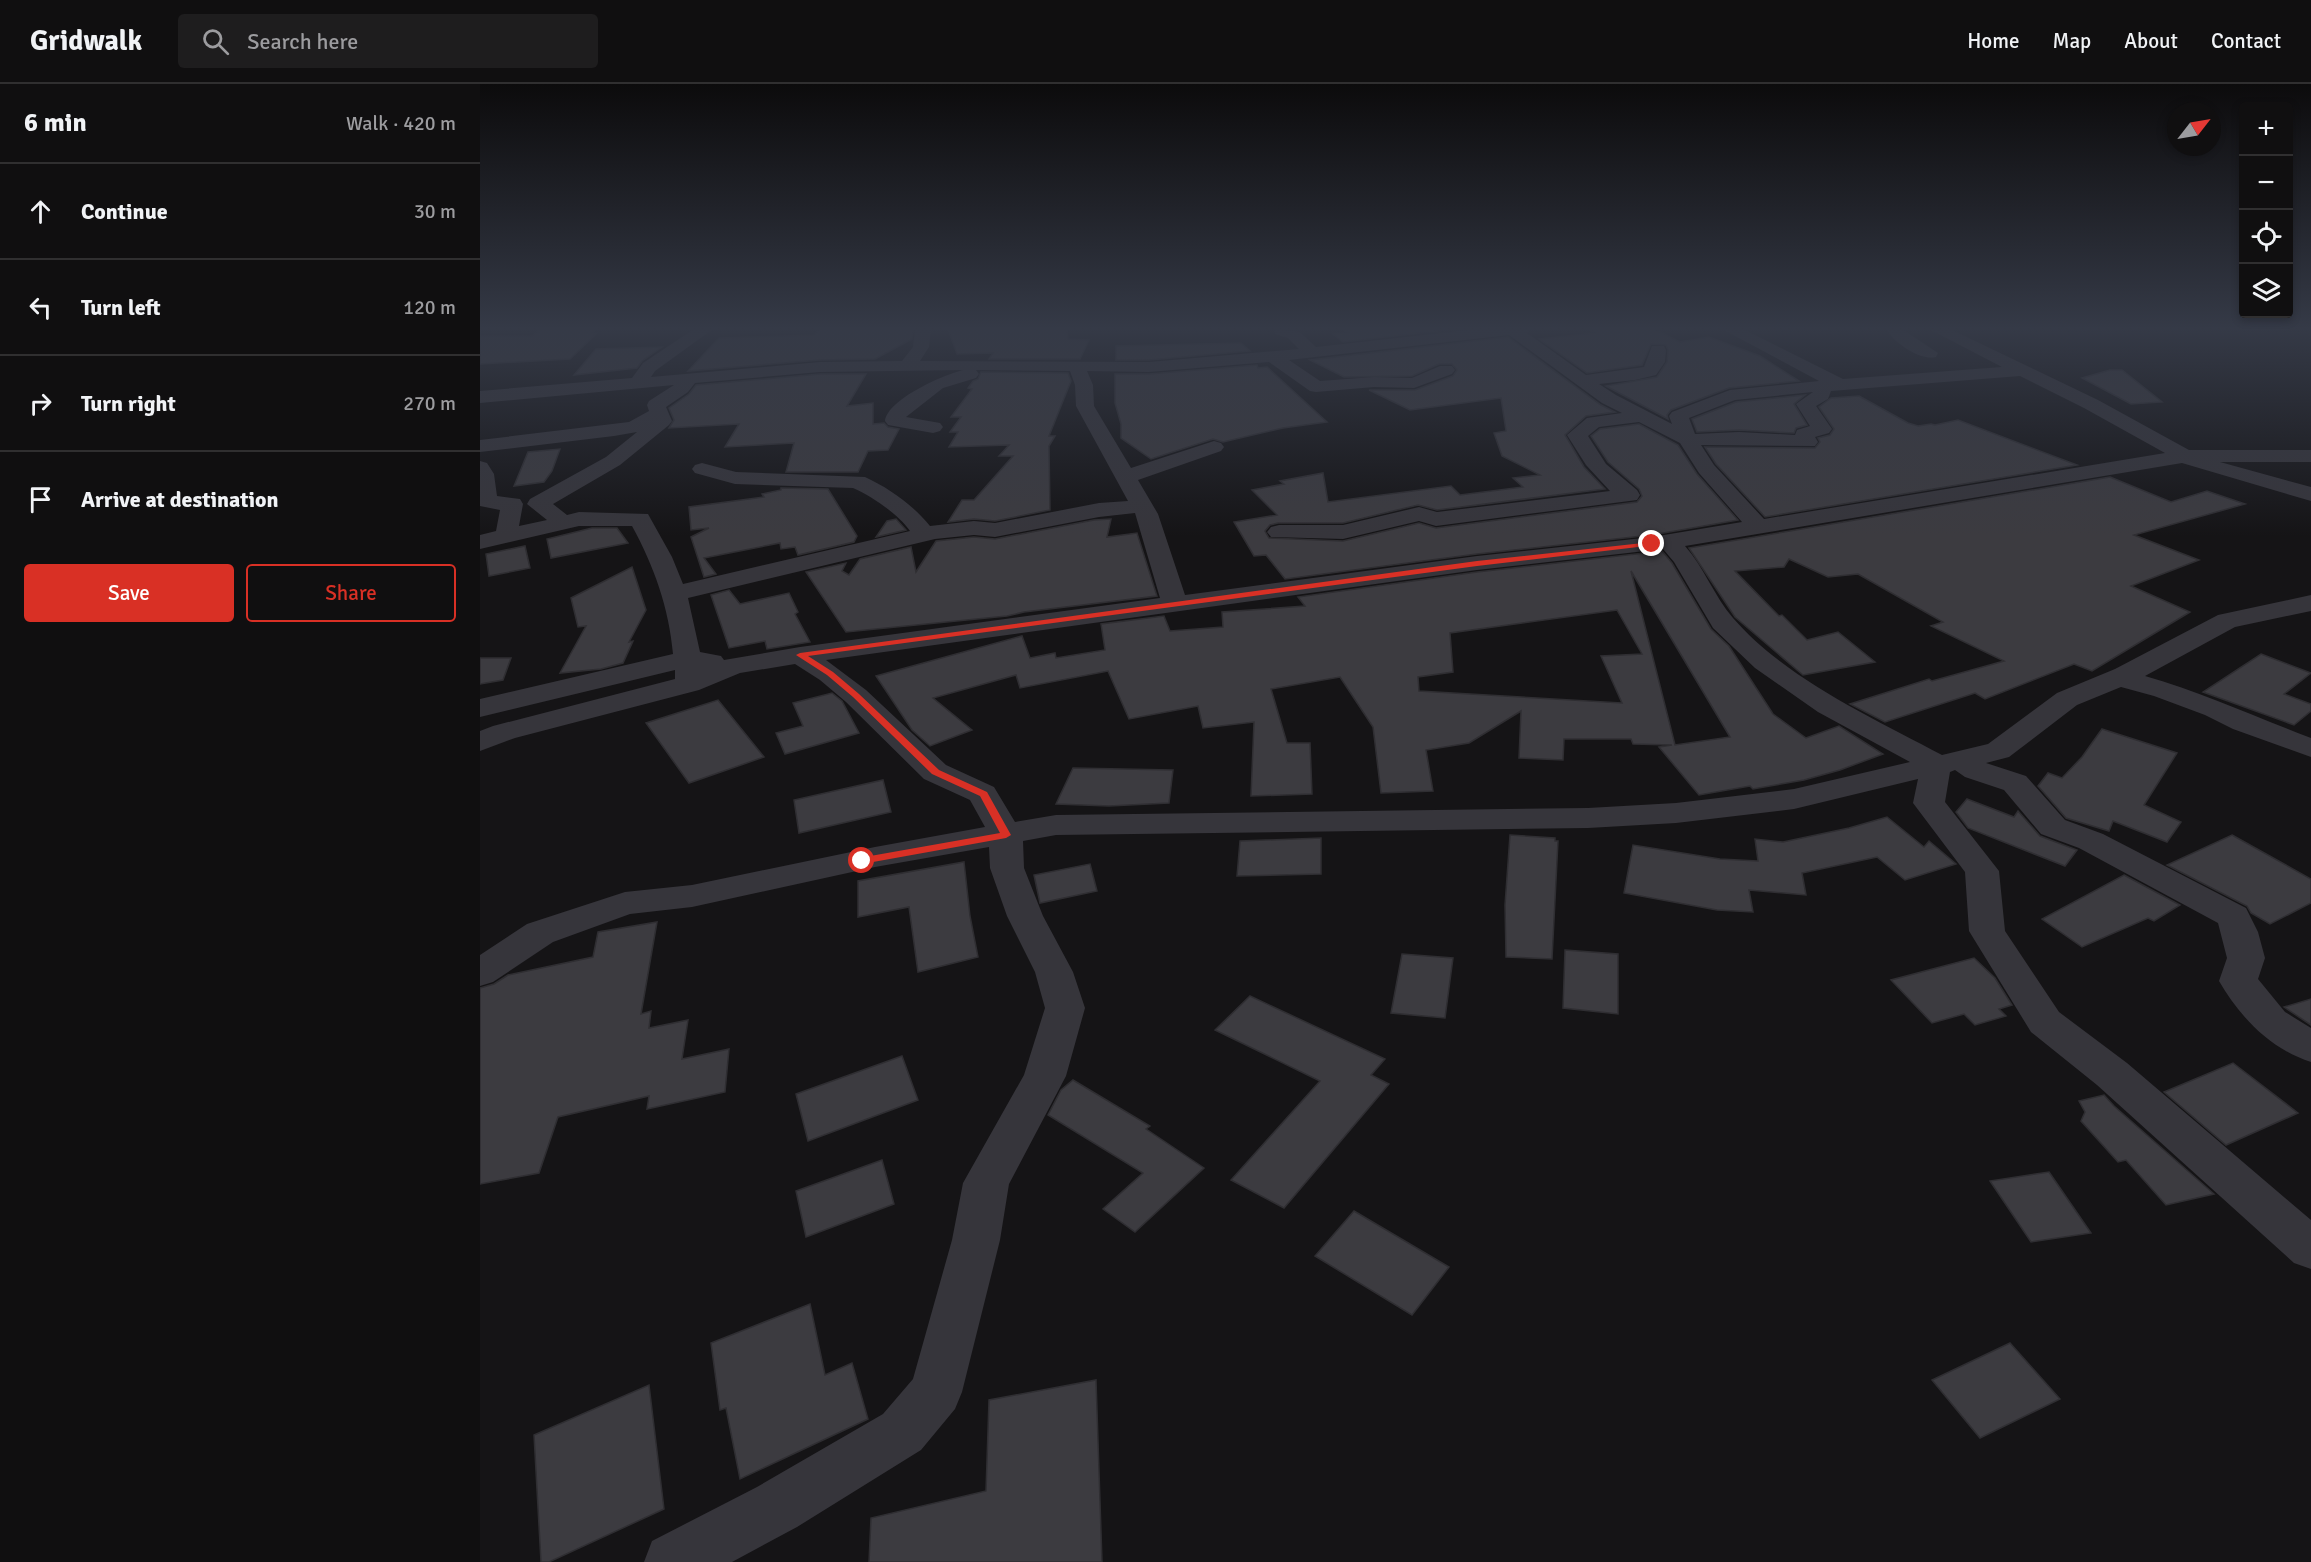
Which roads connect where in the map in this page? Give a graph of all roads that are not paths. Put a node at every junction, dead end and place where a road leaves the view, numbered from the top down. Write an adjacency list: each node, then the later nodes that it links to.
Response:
1 (667, 398): 10 (street)
2 (917, 398): 12 (street)
3 (1085, 398): 20 (street)
4 (1371, 398): 9 (street)
5 (1609, 398): 11 (street)
6 (1727, 398): 13 (street)
7 (1816, 398): 13 (street)
8 (2078, 398): 16 (street)
9 (1360, 402)
10 (660, 411): 14 (street); 23 (street)
11 (1642, 416): 13 (street); 25 (street)
12 (933, 427)
13 (1688, 440): 24 (street)
14 (480, 446)
15 (1214, 447): 20 (street)
16 (2186, 456): 17 (street); 21 (street); 24 (street)
17 (2311, 456)
18 (480, 467): 27 (street)
19 (702, 469): 26 (street)
20 (1125, 477): 22 (street)
21 (2311, 494)
22 (1142, 506): 26 (street); 32 (street)
23 (561, 523): 27 (street); 30 (street)
24 (1760, 528): 28 (street)
25 (1279, 532)
26 (924, 535): 30 (street)
27 (506, 537): 29 (street)
28 (1668, 541): 32 (street); 39 (street)
29 (480, 542)
30 (674, 594): 34 (street)
31 (2311, 603): 35 (street)
32 (1175, 605): 33 (street)
33 (800, 655): 34 (street); 40 (street)
34 (689, 671): 36 (street); 37 (street)
35 (2119, 677): 38 (street); 39 (street)
36 (480, 708)
37 (480, 742)
38 (2311, 748)
39 (1947, 762): 40 (street); 42 (street); 43 (street)
40 (1006, 835): 41 (street); 44 (street)
41 (480, 974)
42 (2311, 1047)
43 (2311, 1249)
44 (673, 1562)

